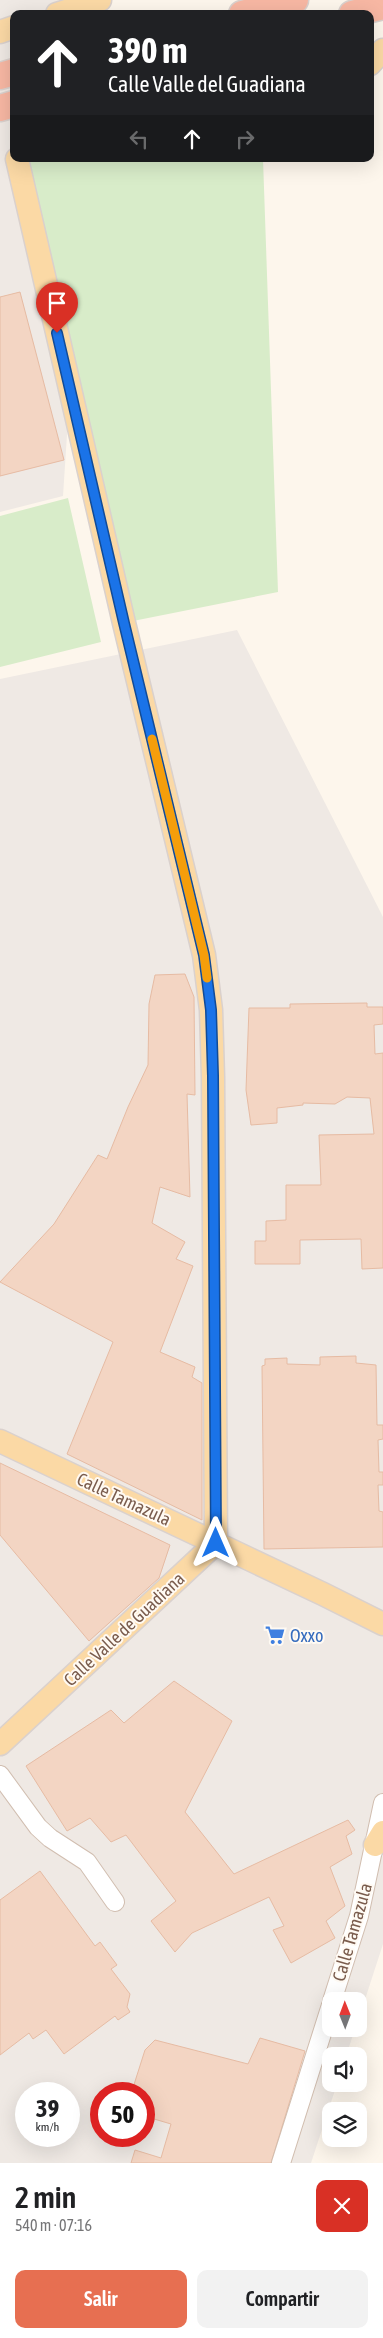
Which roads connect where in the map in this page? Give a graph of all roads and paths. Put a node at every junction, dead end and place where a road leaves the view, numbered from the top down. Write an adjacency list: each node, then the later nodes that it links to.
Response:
1 (100, 0): 4 (main road)
2 (295, 0): 5 (highway)
3 (383, 6): 6 (highway)
4 (69, 10)
5 (257, 10)
6 (368, 10)
7 (383, 50): 8 (main road)
8 (374, 60)
9 (18, 162): 11 (main road)
10 (0, 1441): 11 (main road, Calle Tamazula)
11 (216, 1543): 12 (main road, Calle Tamazula); 13 (main road, Calle Valle de Guadiana)
12 (383, 1624)
13 (0, 1744)
14 (0, 1775): 17 (street)
15 (383, 1803): 16 (street, Calle Tamazula)
16 (379, 1838): 18 (street, Calle Tamazula)
17 (115, 1902)
18 (335, 1992)
19 (322, 2034): 20 (street, Calle Tamazula)
20 (281, 2163)

